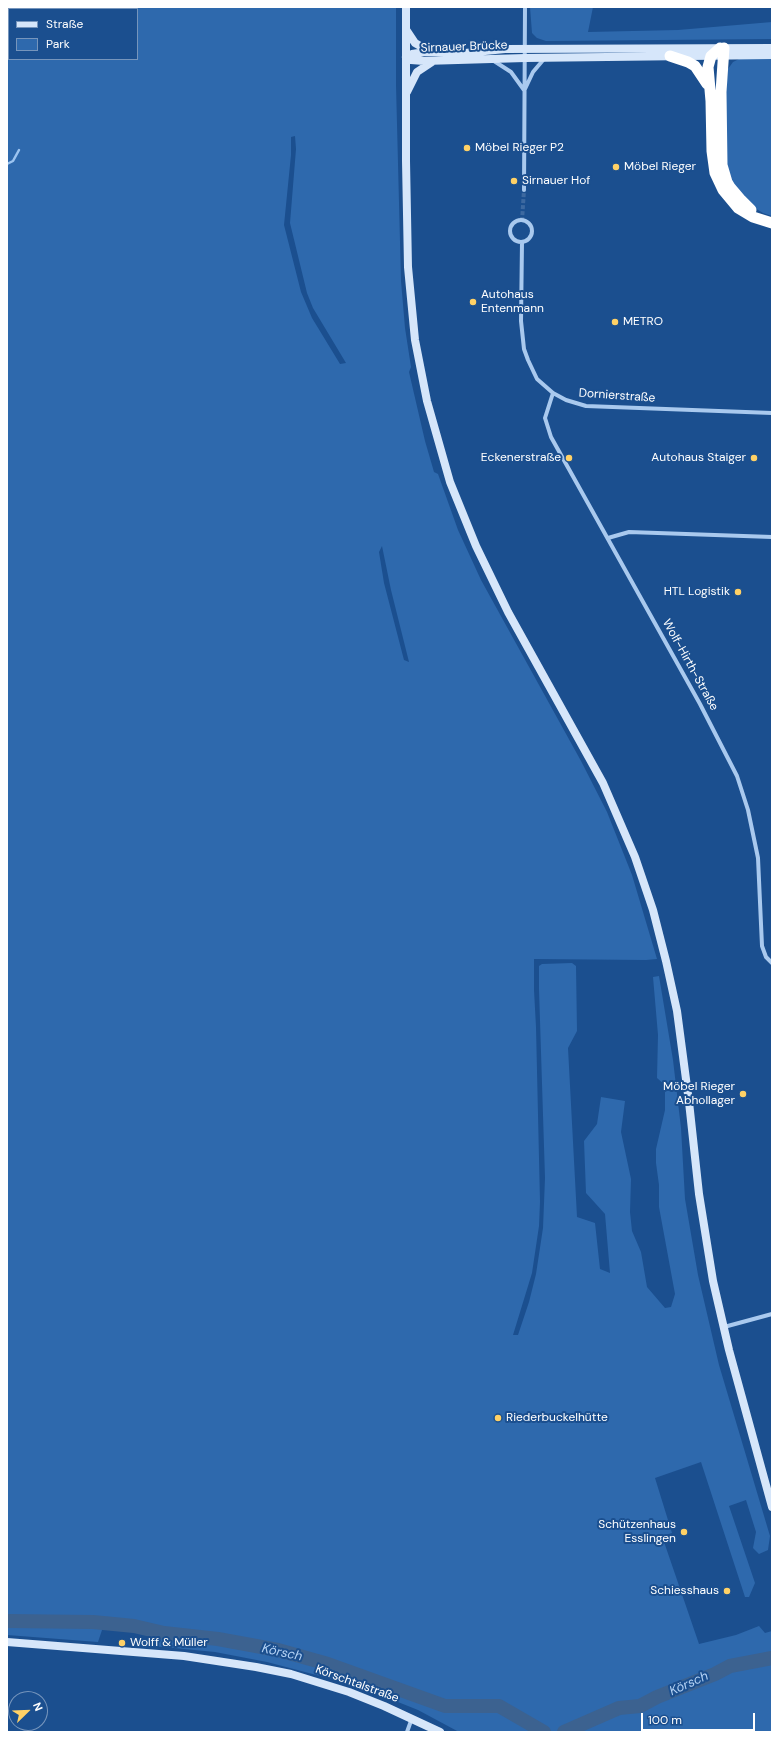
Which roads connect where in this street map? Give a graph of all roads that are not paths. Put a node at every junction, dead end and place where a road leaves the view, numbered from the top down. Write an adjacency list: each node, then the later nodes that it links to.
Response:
1 (406, 7): 3 (main road)
2 (525, 7): 7 (street)
3 (406, 28): 6 (main road); 9 (main road)
4 (772, 48): 5 (main road, Sirnauer Brücke)
5 (723, 50): 7 (main road, Sirnauer Brücke); 8 (main road, Sirnauer Brücke); 11 (highway); 19 (highway)
6 (431, 51): 7 (main road, Sirnauer Brücke); 9 (main road, Sirnauer Brücke)
7 (525, 54): 12 (main road, Sirnauer Brücke); 13 (main road, Sirnauer Brücke); 16 (street)
8 (772, 55)
9 (406, 56): 14 (main road, Sirnauer Brücke); 17 (main road)
10 (670, 56): 11 (main road, Sirnauer Brücke); 12 (main road, Sirnauer Brücke); 15 (highway)
11 (711, 56): 15 (highway)
12 (546, 58): 16 (street)
13 (489, 59): 14 (main road, Sirnauer Brücke); 16 (street)
14 (434, 61): 17 (main road)
15 (709, 89): 20 (highway)
16 (524, 91): 18 (street)
17 (406, 95): 28 (main road)
18 (524, 190)
19 (772, 219)
20 (772, 223)
21 (522, 242): 21 (street, Dornierstraße); 22 (street, Dornierstraße)
22 (553, 393): 23 (street, Dornierstraße); 25 (street, Wolf-Hirth-Straße)
23 (772, 413)
24 (772, 537): 25 (street)
25 (608, 538): 26 (street, Wolf-Hirth-Straße)
26 (772, 963)
27 (772, 1314): 28 (street)
28 (723, 1327): 29 (main road)
29 (772, 1507)
30 (7, 1642): 31 (main road, Körschtalstraße)
31 (412, 1718): 32 (street); 33 (main road, Körschtalstraße)
32 (407, 1732)
33 (440, 1732)

